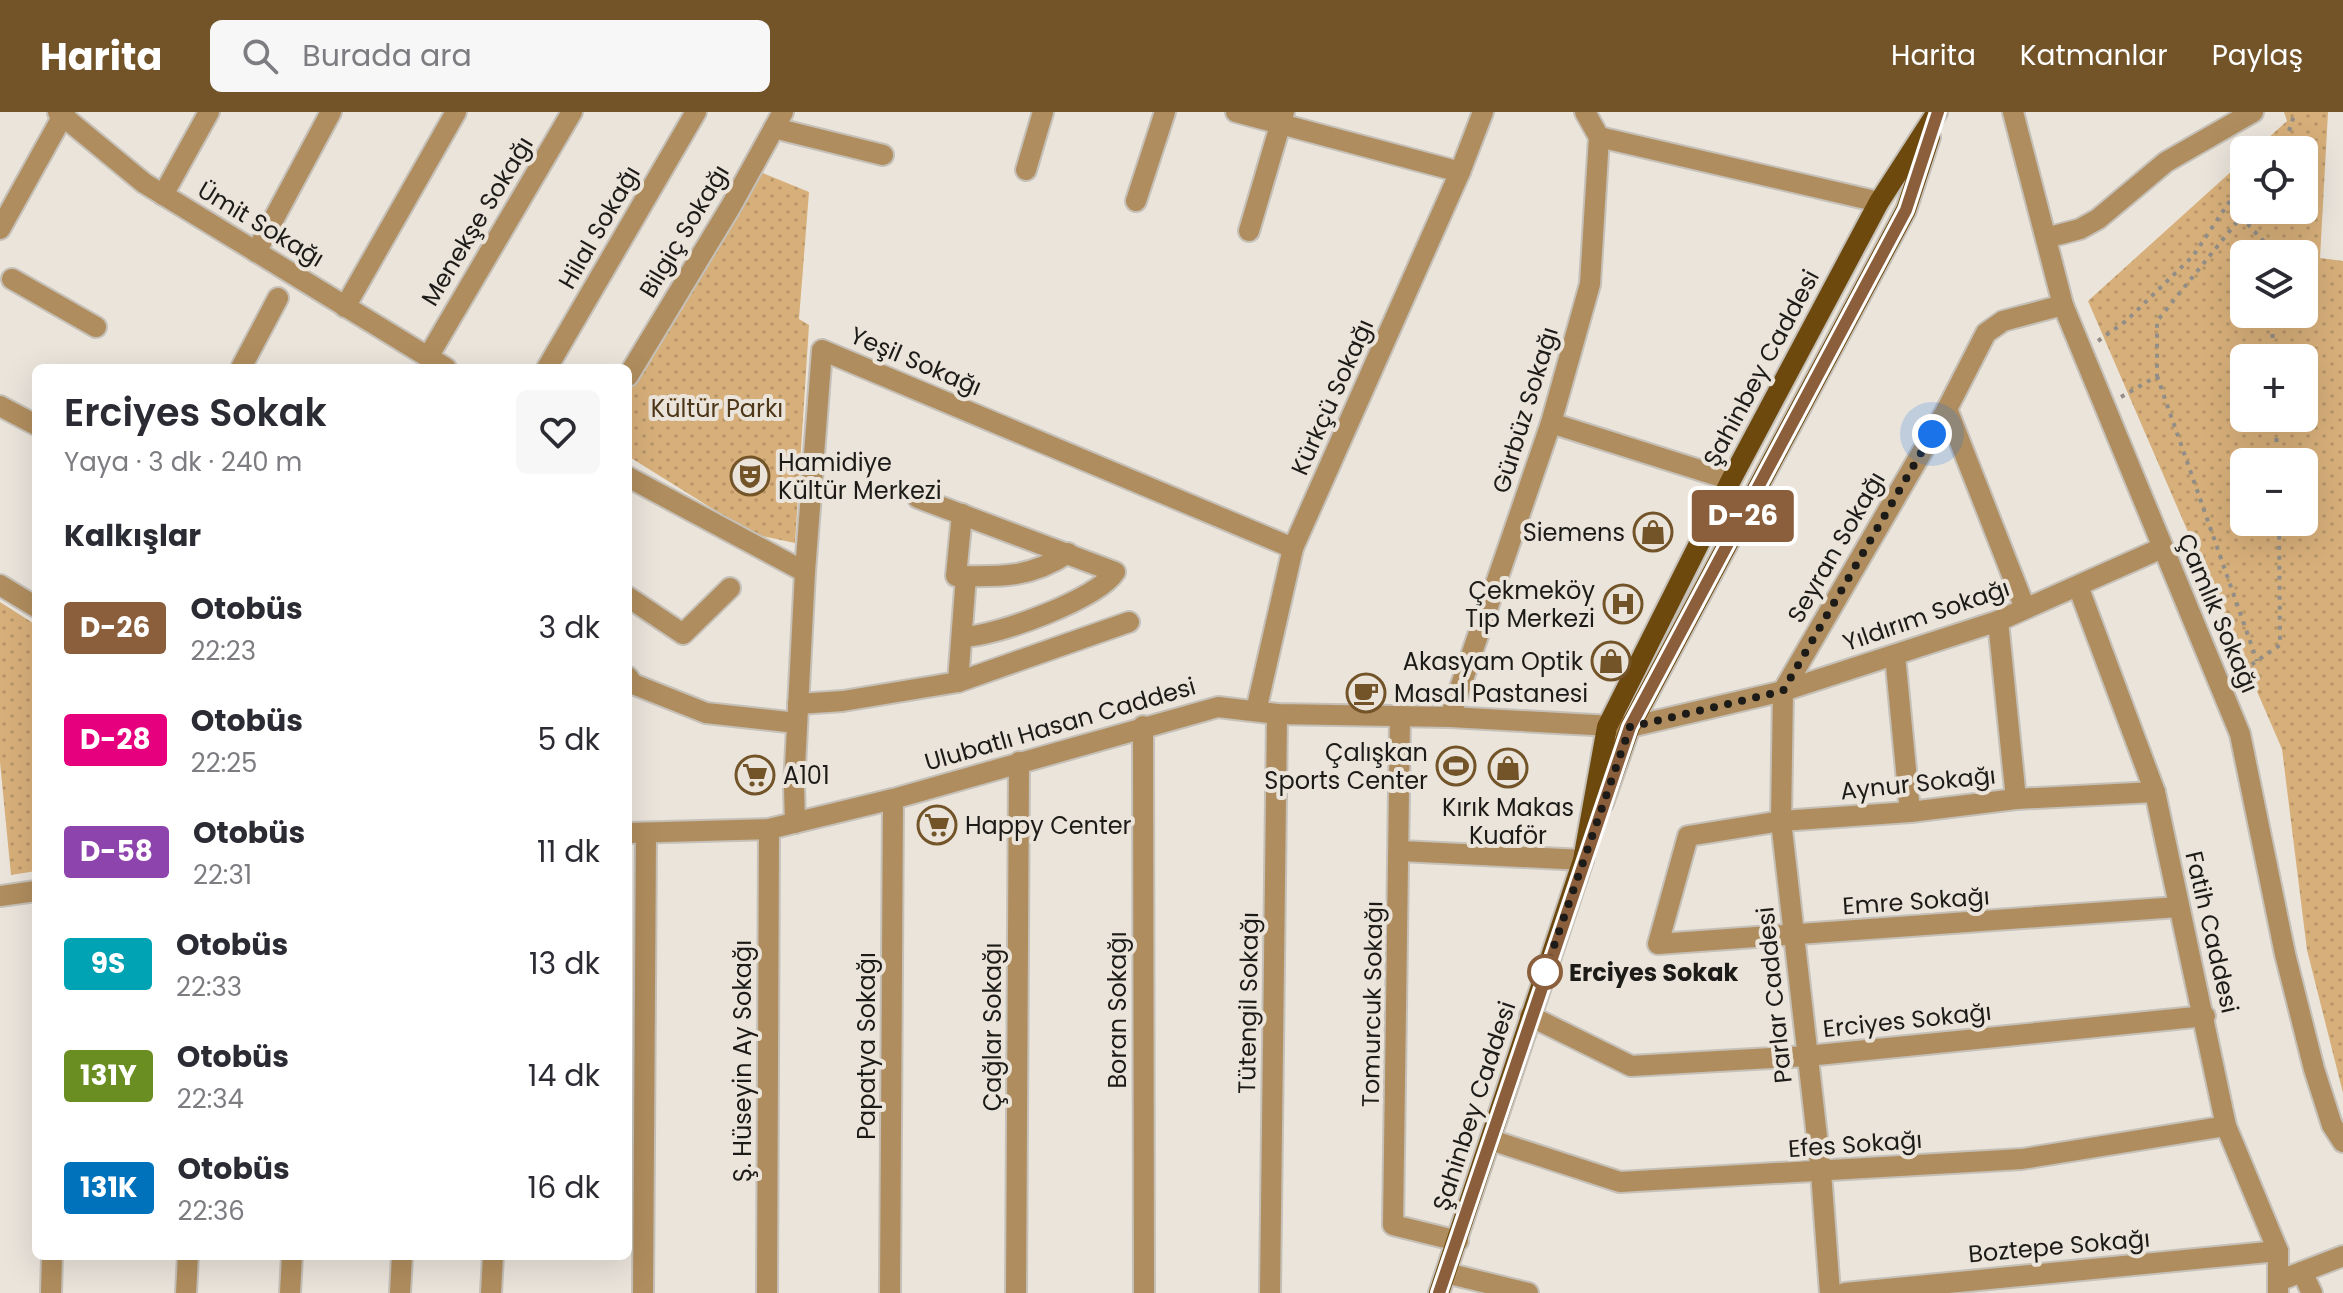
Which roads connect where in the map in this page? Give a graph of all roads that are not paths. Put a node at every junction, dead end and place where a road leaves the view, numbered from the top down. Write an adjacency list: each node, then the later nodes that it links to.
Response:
1 (209, 112): 21 (street)
2 (331, 112): 27 (street)
3 (456, 112): 31 (street)
4 (572, 112): 33 (street, Menekşe Sokağı)
5 (696, 112): 36 (street, Hilal Sokağı)
6 (1043, 112): 19 (street)
7 (1165, 112): 22 (street)
8 (1236, 112): 15 (street)
9 (1483, 112): 20 (street, Kürkçü Sokağı)
10 (1585, 112): 17 (street)
11 (1938, 112): 23 (main road, Şahinbey Caddesi); 71 (main road)
12 (2013, 112): 26 (street, Çamlık Sokağı)
13 (2253, 112): 26 (street)
14 (62, 113): 21 (street, Ümit Sokağı); 24 (street)
15 (1282, 118): 20 (street); 25 (street)
16 (779, 120): 18 (street); 37 (street, Bilgiç Sokağı)
17 (1599, 137): 23 (street); 41 (street, Gürbüz Sokağı)
18 (883, 155)
19 (1026, 170)
20 (1460, 172): 46 (street, Kürkçü Sokağı)
21 (163, 195): 27 (street, Ümit Sokağı)
22 (1136, 201)
23 (1879, 202): 43 (main road, Şahinbey Caddesi)
24 (0, 229)
25 (1249, 231)
26 (2046, 238): 30 (street, Çamlık Sokağı)
27 (256, 252): 31 (street, Ümit Sokağı)
28 (12, 279): 32 (street)
29 (278, 298): 34 (street)
30 (2063, 305): 39 (street, Seyran Sokağı); 47 (street, Çamlık Sokağı)
31 (345, 307): 33 (street, Ümit Sokağı)
32 (96, 327)
33 (428, 357): 35 (street, Ümit Sokağı)
34 (243, 364)
35 (439, 364)
36 (549, 364)
37 (632, 369)
38 (0, 406): 40 (street)
39 (1947, 409): 56 (street); 63 (street, Seyran Sokağı)
40 (32, 423)
41 (1551, 423): 43 (street); 68 (street, Gürbüz Sokağı)
42 (632, 479): 49 (street)
43 (1731, 480): 70 (main road, Şahinbey Caddesi)
44 (918, 498): 45 (street)
45 (962, 514): 48 (street); 50 (street)
46 (1293, 548): 49 (street, Yeşil Sokağı); 64 (street, Kürkçü Sokağı)
47 (2162, 548): 52 (street, Yıldırım Sokağı); 93 (street, Çamlık Sokağı)
48 (1068, 553): 50 (street); 59 (street)
49 (805, 572): 65 (street, Yeşil Sokağı)
50 (966, 576): 59 (street)
51 (0, 585): 55 (street)
52 (2078, 586): 56 (street, Yıldırım Sokağı); 73 (street, Fatih Caddesi)
53 (730, 588): 54 (street)
54 (632, 600)
55 (32, 605)
56 (2025, 608): 57 (street, Yıldırım Sokağı)
57 (1998, 621): 60 (street, Yıldırım Sokağı); 75 (street)
58 (1129, 622): 61 (street)
59 (962, 637): 61 (street)
60 (1895, 655): 63 (street, Yıldırım Sokağı); 76 (street)
61 (958, 682): 65 (street)
62 (632, 683): 65 (street)
63 (1783, 691): 71 (street, Yıldırım Sokağı); 77 (street, Parlar Caddesi)
64 (1256, 711): 66 (street, Ulubatlı Hasan Caddesi); 69 (street, Ulubatlı Hasan Caddesi)
65 (798, 714): 78 (street, Yeşil Sokağı)
66 (1277, 714): 67 (street, Ulubatlı Hasan Caddesi); 116 (street, Tütengil Sokağı)
67 (1400, 717): 68 (street, Ulubatlı Hasan Caddesi); 81 (street, Tomurcuk Sokağı)
68 (1450, 717): 70 (street, Ulubatlı Hasan Caddesi)
69 (1143, 726): 72 (street, Ulubatlı Hasan Caddesi); 115 (street, Boran Sokağı)
70 (1607, 727): 71 (street, Yıldırım Sokağı); 82 (main road, Şahinbey Caddesi)
71 (1630, 727): 82 (main road)
72 (1019, 762): 74 (street, Ulubatlı Hasan Caddesi); 114 (street, Çağlar Sokağı)
73 (2155, 792): 75 (street, Aynur Sokağı); 85 (street, Fatih Caddesi)
74 (893, 799): 78 (street, Ulubatlı Hasan Caddesi); 113 (street, Papatya Sokağı)
75 (2016, 799): 76 (street, Aynur Sokağı)
76 (1910, 812): 77 (street, Aynur Sokağı)
77 (1781, 821): 86 (street, Parlar Caddesi); 87 (street, Aynur Sokağı)
78 (795, 823): 79 (street, Ulubatlı Hasan Caddesi)
79 (769, 829): 80 (street, Ulubatlı Hasan Caddesi); 112 (street, Ş. Hüseyin Ay Sokağı)
80 (637, 833): 111 (street)
81 (1401, 851): 82 (street); 95 (street, Tomurcuk Sokağı)
82 (1583, 860): 88 (main road, Şahinbey Caddesi)
83 (32, 892): 84 (street)
84 (0, 896)
85 (2178, 907): 86 (street, Emre Sokağı); 89 (street, Fatih Caddesi)
86 (1794, 936): 87 (street, Emre Sokağı); 90 (street, Parlar Caddesi)
87 (1658, 944)
88 (1530, 1016): 90 (street, Erciyes Sokağı); 92 (main road, Şahinbey Caddesi)
89 (2205, 1016): 90 (street, Erciyes Sokağı); 91 (street, Fatih Caddesi)
90 (1807, 1056): 94 (street, Parlar Caddesi)
91 (2226, 1126): 94 (street, Efes Sokağı); 96 (street, Fatih Caddesi)
92 (1491, 1140): 94 (street, Efes Sokağı); 95 (main road, Şahinbey Caddesi)
93 (2343, 1142)
94 (1821, 1172): 119 (street, Parlar Caddesi)
95 (1458, 1241): 104 (main road, Şahinbey Caddesi)
96 (2278, 1251): 105 (street, Fatih Caddesi); 120 (street, Boztepe Sokağı)
97 (2343, 1256): 103 (street)
98 (52, 1260): 106 (street)
99 (188, 1260): 107 (street)
100 (292, 1260): 108 (street)
101 (402, 1260): 109 (street)
102 (493, 1260): 110 (street)
103 (2302, 1272): 105 (street); 121 (street)
104 (1446, 1273): 117 (main road, Şahinbey Caddesi); 118 (street)
105 (2278, 1287)
106 (51, 1293)
107 (186, 1293)
108 (290, 1293)
109 (400, 1293)
110 (491, 1293)
111 (643, 1293)
112 (767, 1293)
113 (890, 1293)
114 (1016, 1293)
115 (1144, 1293)
116 (1270, 1293)
117 (1439, 1293)
118 (1528, 1293)
119 (1830, 1293)
120 (1845, 1293)
121 (2312, 1293)

